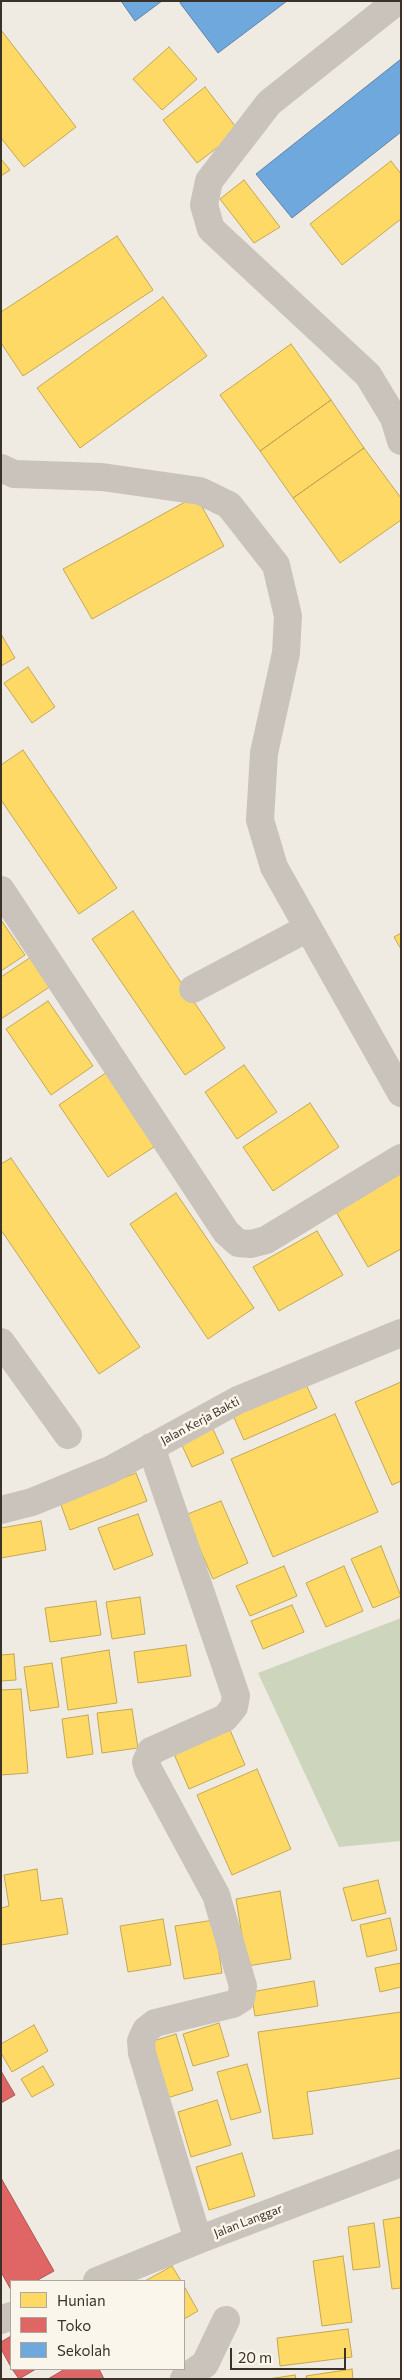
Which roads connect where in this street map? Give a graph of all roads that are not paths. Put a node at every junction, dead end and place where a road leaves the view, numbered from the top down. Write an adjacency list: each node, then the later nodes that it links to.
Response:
1 (397, 1): 2 (street)
2 (401, 440)
3 (1, 468): 5 (street)
4 (1, 890): 8 (street)
5 (308, 928): 6 (street); 7 (street)
6 (193, 989)
7 (401, 1093)
8 (401, 1158)
9 (401, 1333): 12 (street, Jalan Kerja Bakti)
10 (1, 1342): 11 (street)
11 (68, 1435)
12 (151, 1447): 13 (street, Jalan Kerja Bakti); 15 (street)
13 (1, 1510)
14 (401, 2163): 15 (street, Jalan Langgar)
15 (198, 2240): 16 (street, Jalan Langgar)
16 (99, 2280)
17 (226, 2320): 18 (street)
18 (184, 2379)

